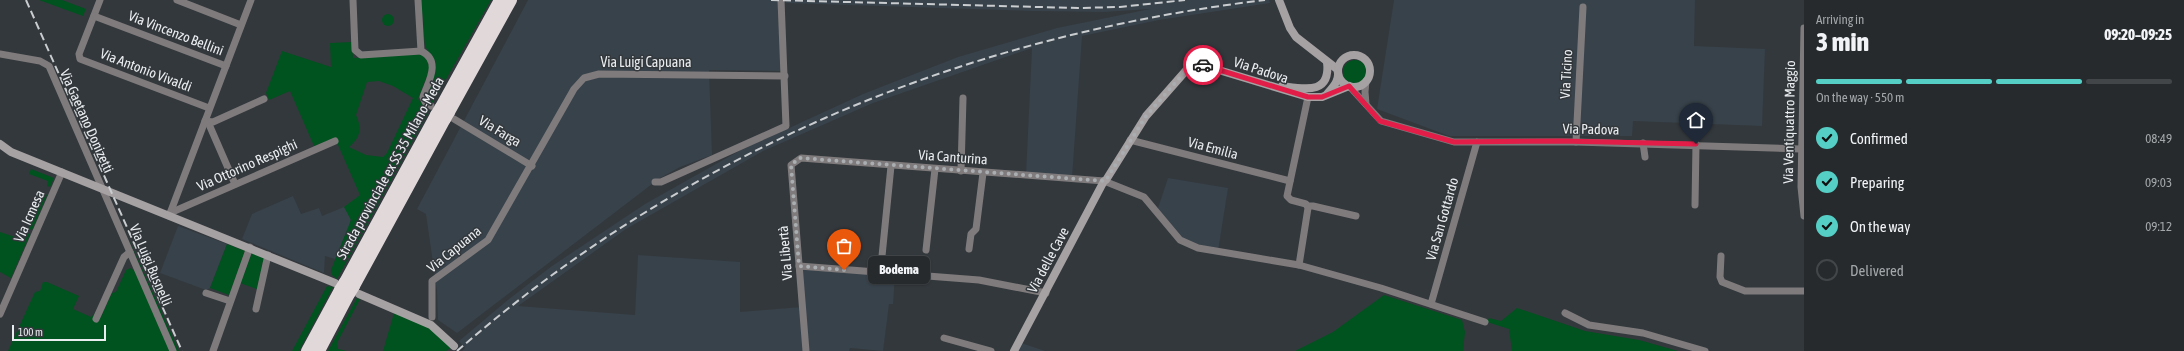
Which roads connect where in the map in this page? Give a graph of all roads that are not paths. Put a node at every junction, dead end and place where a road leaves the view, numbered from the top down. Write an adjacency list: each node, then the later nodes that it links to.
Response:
1 (100, 0): 11 (street)
2 (177, 0): 12 (street)
3 (251, 0): 12 (street)
4 (353, 0): 14 (street)
5 (418, 0): 14 (street)
6 (500, 0): 31 (highway, Strada provinciale ex SS 35 Milano-Meda)
7 (511, 0): 31 (highway, Strada provinciale ex SS 35 Milano-Meda)
8 (781, 0): 21 (street)
9 (1279, 0): 16 (street)
10 (1583, 7): 37 (street, Via Ticino)
11 (94, 16): 19 (street, Via Vincenzo Bellini); 30 (street, Via Antonio Vivaldi)
12 (242, 25): 19 (street)
13 (1804, 28): 33 (street, Via Ventiquattro Maggio)
14 (421, 51): 31 (street)
15 (0, 54): 54 (street, Via Gaetano Donizetti)
16 (1317, 54): 17 (street); 18 (street)
17 (1344, 58): 20 (street); 22 (street)
18 (1327, 62): 20 (street); 23 (street)
19 (226, 66): 30 (street)
20 (1338, 73): 24 (street); 25 (street)
21 (785, 76): 44 (street, Via Luigi Capuana); 52 (street)
22 (1366, 81): 24 (street); 29 (street)
23 (1262, 84): 26 (street, Via Padova); 34 (street, Via Padova)
24 (1349, 86): 25 (street, Via Padova); 29 (street, Via Padova)
25 (1326, 95): 26 (street, Via Padova)
26 (1308, 97): 51 (street)
27 (264, 98): 32 (street)
28 (963, 98): 47 (street)
29 (1367, 106): 36 (street, Via Padova)
30 (210, 108): 32 (street)
31 (443, 113): 44 (street, Via Farga); 70 (highway, Strada provinciale ex SS 35 Milano-Meda)
32 (206, 122): 53 (street); 57 (street)
33 (1802, 137): 41 (street, Via Ventiquattro Maggio)
34 (1130, 140): 50 (street, Via Padova); 51 (street, Via Emilia)
35 (335, 141): 53 (street, Via Ottorino Respighi)
36 (1477, 142): 37 (street, Via Padova); 75 (street, Via San Gottardo)
37 (1576, 142): 38 (street, Via Padova)
38 (1643, 143): 40 (street, Via Padova); 42 (street)
39 (0, 144): 48 (street)
40 (1696, 144): 41 (street, Via Padova); 55 (street)
41 (1801, 148): 59 (street, Via Ventiquattro Maggio)
42 (1645, 157)
43 (800, 158): 45 (street, Via Canturina); 69 (street, Via Libertà)
44 (532, 166): 60 (street, Via Luigi Capuana)
45 (891, 166): 46 (street, Via Canturina); 66 (street)
46 (935, 169): 47 (street, Via Canturina); 63 (street)
47 (961, 171): 49 (street, Via Canturina)
48 (62, 172): 54 (street); 78 (street, Via Icmesa)
49 (983, 172): 50 (street, Via Canturina); 62 (street)
50 (1104, 181): 68 (street, Via Canturina); 72 (street, Via delle Cave)
51 (1290, 181): 56 (street)
52 (656, 182)
53 (235, 184): 57 (street, Via Ottorino Respighi)
54 (104, 189): 57 (street); 64 (street, Via Luigi Busnelli)
55 (1695, 205)
56 (1308, 206): 58 (street); 68 (street)
57 (169, 214): 61 (street)
58 (1356, 216)
59 (1804, 216)
60 (498, 226): 80 (street, Via Capuana)
61 (250, 247): 65 (street); 74 (street)
62 (969, 249)
63 (926, 250)
64 (130, 252): 79 (street); 84 (street, Via Luigi Busnelli)
65 (268, 255): 70 (street); 76 (street)
66 (882, 256)
67 (1721, 256): 71 (street)
68 (1299, 265): 75 (street, Via Canturina)
69 (799, 266): 72 (street); 88 (street, Via Libertà)
70 (347, 288): 80 (street); 86 (highway, Strada provinciale ex SS 35 Milano-Meda); 87 (highway, Strada provinciale ex SS 35 Milano-Meda)
71 (1804, 291)
72 (1046, 292): 90 (street, Via delle Cave)
73 (206, 293): 74 (street)
74 (230, 301): 85 (street)
75 (1431, 304): 81 (street, Via Canturina)
76 (256, 309)
77 (1565, 313): 91 (street)
78 (0, 314)
79 (96, 319)
80 (432, 321): 83 (street)
81 (1485, 322)
82 (944, 338): 89 (street)
83 (454, 346)
84 (173, 351)
85 (213, 351)
86 (307, 351)
87 (318, 351)
88 (806, 351)
89 (991, 351)
90 (1014, 351)
91 (1705, 351)

